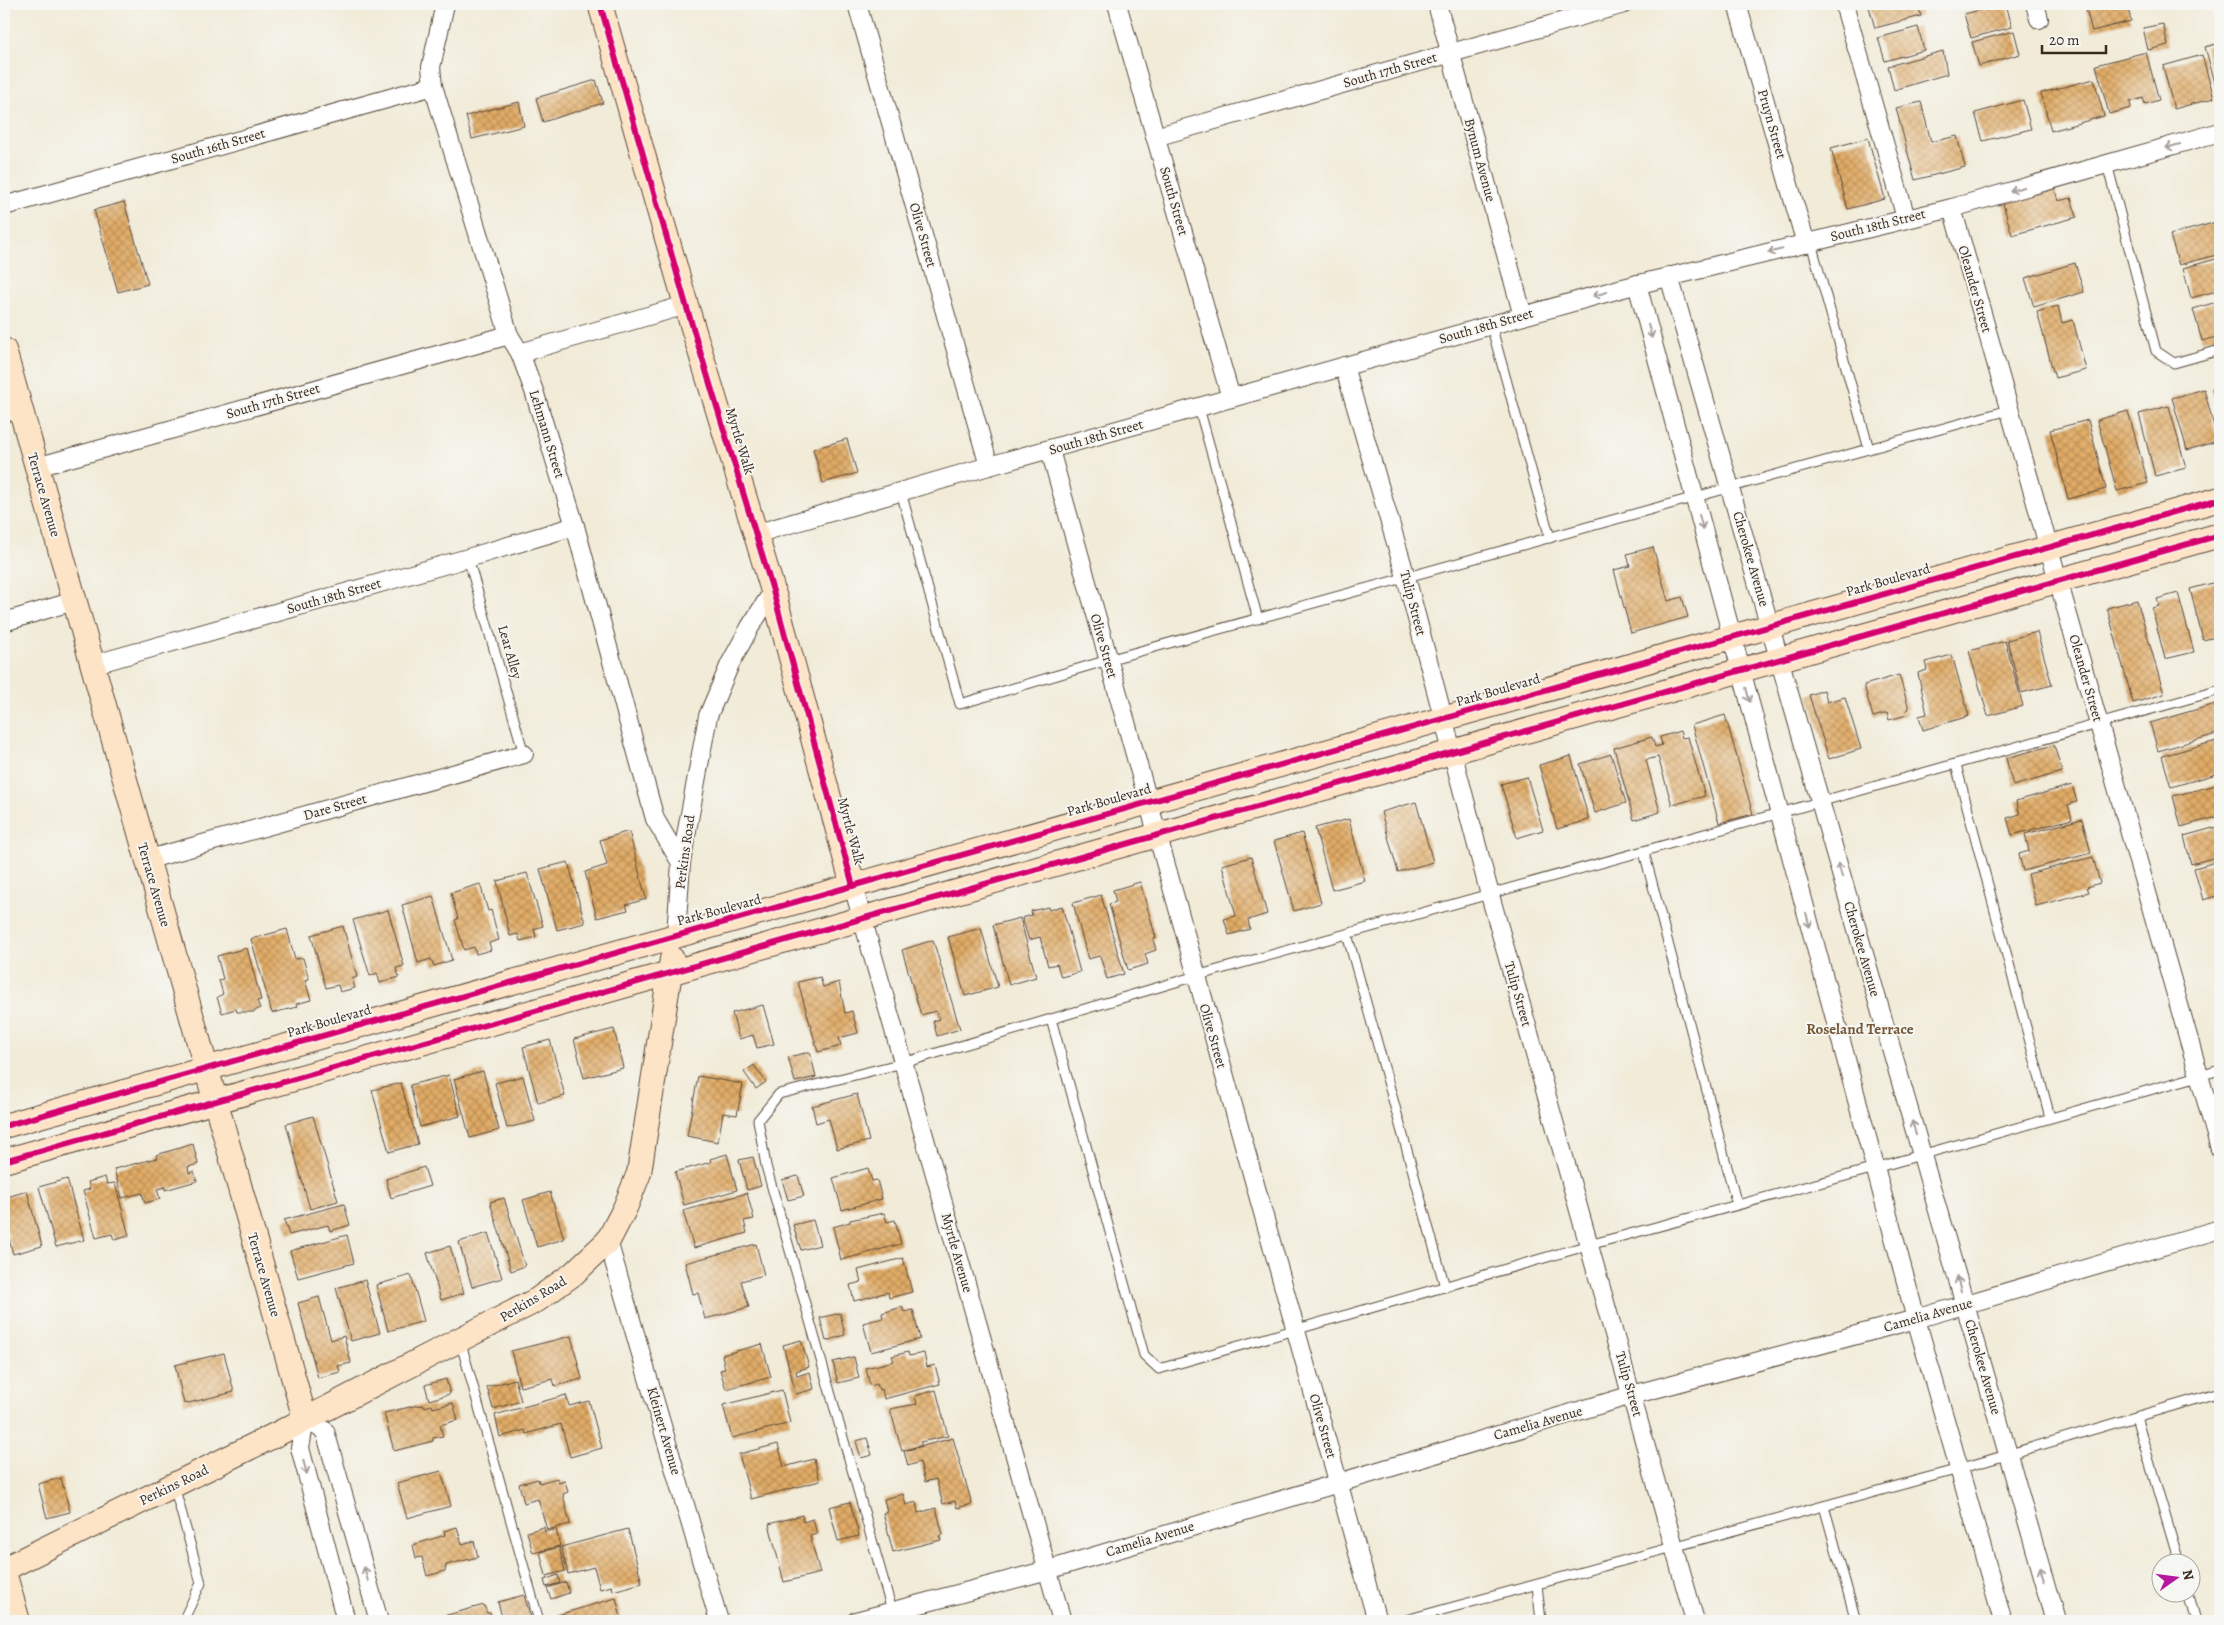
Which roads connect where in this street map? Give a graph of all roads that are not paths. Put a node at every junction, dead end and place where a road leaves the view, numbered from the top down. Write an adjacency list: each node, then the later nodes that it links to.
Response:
1 (445, 4): 10 (street, Lehmann Street)
2 (600, 4): 20 (street, Myrtle Walk)
3 (857, 4): 34 (street, Olive Street)
4 (1117, 4): 12 (street, South Street)
5 (1437, 4): 9 (street, Bynum Avenue)
6 (1624, 4): 9 (street, South 17th Street)
7 (1738, 4): 17 (street, Pruyn Street)
8 (1844, 4): 16 (street)
9 (1451, 52): 12 (street, South 17th Street); 21 (street, Bynum Avenue)
10 (433, 86): 14 (street, South 16th Street); 23 (street, Lehmann Street)
11 (2220, 132): 13 (street, South 18th Street, one-way to 13)
12 (1155, 137): 28 (street, South Street)
13 (2107, 164): 15 (street, South 18th Street, one-way to 15); 25 (lane)
14 (4, 206)
15 (1952, 208): 16 (street, South 18th Street); 30 (street, Oleander Street)
16 (1906, 218): 17 (street, South 18th Street)
17 (1808, 243): 18 (street, South 18th Street, one-way to 18); 32 (lane)
18 (1669, 276): 19 (street, South 18th Street); 36 (street, Cherokee Avenue)
19 (1637, 284): 21 (street, South 18th Street, one-way to 21); 38 (street, one-way to 38)
20 (686, 305): 26 (street); 41 (street, Myrtle Walk)
21 (1522, 316): 22 (street, South 18th Street)
22 (1491, 325): 27 (street, South 18th Street); 43 (lane)
23 (509, 335): 26 (street, Lehmann Street); 35 (street, South 17th Street)
24 (4, 350): 31 (street, Terrace Avenue)
25 (2220, 350)
26 (520, 353): 40 (street, Lehmann Street)
27 (1344, 366): 28 (street, South 18th Street); 46 (street, Tulip Street)
28 (1231, 398): 29 (street, South 18th Street)
29 (1199, 408): 33 (street, South 18th Street); 50 (lane)
30 (2009, 410): 32 (lane); 44 (street, Oleander Street)
31 (12, 411): 35 (street, Terrace Avenue)
32 (1869, 449): 36 (lane)
33 (1050, 450): 34 (street, South 18th Street); 54 (street, Olive Street)
34 (990, 466): 37 (street, South 18th Street)
35 (37, 468): 49 (street, Terrace Avenue)
36 (1730, 488): 38 (lane); 52 (street, Cherokee Avenue)
37 (901, 492): 41 (street, South 18th Street); 54 (lane)
38 (1694, 498): 43 (lane); 53 (street, one-way to 53)
39 (2220, 499): 44 (street, Park Boulevard)
40 (575, 526): 45 (street, South 18th Street); 70 (street, Lehmann Street)
41 (755, 534): 48 (street, Myrtle Walk)
42 (2220, 535): 47 (street)
43 (1550, 538): 46 (lane)
44 (2050, 547): 47 (street, Oleander Street); 52 (street, Park Boulevard)
45 (468, 558): 56 (street, South 18th Street); 62 (lane, Lear Alley)
46 (1406, 577): 50 (lane); 59 (street, Tulip Street)
47 (2059, 581): 55 (street); 60 (street, Oleander Street)
48 (773, 591): 70 (street, Perkins Road); 71 (street, Myrtle Walk)
49 (74, 601): 51 (street); 56 (street, Terrace Avenue)
50 (1258, 618): 54 (lane)
51 (4, 622)
52 (1770, 626): 53 (street, Park Boulevard); 55 (street, Cherokee Avenue)
53 (1732, 637): 57 (street); 59 (street, Park Boulevard)
54 (1108, 660): 64 (street, Olive Street)
55 (1779, 660): 57 (street); 65 (street, Cherokee Avenue)
56 (92, 665): 69 (street, Terrace Avenue)
57 (1741, 670): 61 (street); 66 (street, one-way to 66)
58 (2220, 690): 60 (lane)
59 (1444, 718): 61 (street, Tulip Street); 64 (street, Park Boulevard)
60 (2099, 725): 63 (lane); 82 (street, Oleander Street)
61 (1453, 752): 67 (street); 72 (street, Tulip Street)
62 (524, 754): 69 (street, Dare Street)
63 (1956, 765): 65 (lane); 84 (lane)
64 (1149, 802): 67 (street, Olive Street); 71 (street, Park Boulevard)
65 (1820, 803): 66 (lane); 87 (street, Cherokee Avenue, one-way to 65)
66 (1779, 815): 68 (lane); 89 (street, one-way to 89)
67 (1158, 835): 73 (street); 77 (street, Olive Street)
68 (1644, 852): 72 (lane); 90 (lane)
69 (146, 860): 80 (street, Terrace Avenue)
70 (681, 863): 75 (street, Perkins Road)
71 (853, 886): 73 (street, Myrtle Avenue); 75 (street, Park Boulevard)
72 (1490, 895): 74 (lane); 93 (street, Tulip Street)
73 (862, 918): 76 (street); 79 (street, Myrtle Avenue)
74 (1347, 934): 77 (lane); 94 (lane)
75 (676, 935): 76 (street, Perkins Road); 80 (street, Park Boulevard)
76 (671, 972): 83 (street); 92 (street, Perkins Road)
77 (1196, 976): 78 (lane); 97 (street, Olive Street)
78 (1051, 1019): 79 (lane); 97 (lane)
79 (903, 1063): 111 (street, Myrtle Avenue); 114 (lane)
80 (206, 1068): 83 (street, Terrace Avenue); 85 (street, Park Boulevard)
81 (2220, 1070): 82 (lane)
82 (2199, 1076): 84 (lane); 86 (street, Oleander Street)
83 (215, 1100): 88 (street); 102 (street, Terrace Avenue)
84 (2050, 1117): 87 (lane)
85 (4, 1126)
86 (2220, 1149)
87 (1922, 1154): 89 (lane); 95 (street, Cherokee Avenue, one-way to 87)
88 (4, 1161)
89 (1875, 1168): 90 (lane); 96 (street)
90 (1737, 1205): 93 (lane)
91 (2220, 1230): 95 (street, Camelia Avenue)
92 (608, 1241): 98 (street, Perkins Road); 120 (street, Kleinert Avenue)
93 (1590, 1246): 94 (lane); 100 (street, Tulip Street)
94 (1445, 1287): 97 (lane)
95 (1965, 1304): 96 (street, Camelia Avenue); 103 (street, Cherokee Avenue)
96 (1916, 1319): 100 (street, Camelia Avenue); 104 (street)
97 (1296, 1330): 105 (street, Olive Street)
98 (460, 1340): 102 (street, Perkins Road); 119 (lane)
99 (2220, 1392): 101 (lane)
100 (1632, 1395): 105 (street, Camelia Avenue); 108 (street, Tulip Street)
101 (2136, 1417): 103 (lane); 109 (lane)
102 (305, 1419): 106 (street, Perkins Road); 117 (street, Terrace Avenue, one-way to 117); 118 (street, one-way to 102)
103 (2008, 1455): 104 (lane); 129 (street, Cherokee Avenue, one-way to 103)
104 (1959, 1470): 107 (lane); 128 (street)
105 (1339, 1482): 111 (street, Camelia Avenue); 123 (street, Olive Street)
106 (174, 1485): 110 (street, Perkins Road); 116 (lane)
107 (1824, 1506): 108 (lane); 127 (lane)
108 (1674, 1547): 112 (lane); 126 (street, Tulip Street)
109 (2176, 1552)
110 (4, 1570): 115 (street)
111 (1048, 1570): 114 (street, Camelia Avenue); 122 (street, Myrtle Avenue)
112 (1537, 1585): 124 (lane); 125 (lane)
113 (2191, 1602): 130 (lane)
114 (893, 1616): 121 (street, Camelia Avenue)
115 (18, 1621)
116 (183, 1621)
117 (346, 1621)
118 (379, 1621)
119 (539, 1621)
120 (719, 1621)
121 (856, 1621)
122 (1062, 1621)
123 (1377, 1621)
124 (1402, 1621)
125 (1541, 1621)
126 (1695, 1621)
127 (1856, 1621)
128 (2003, 1621)
129 (2056, 1621)
130 (2196, 1621)

